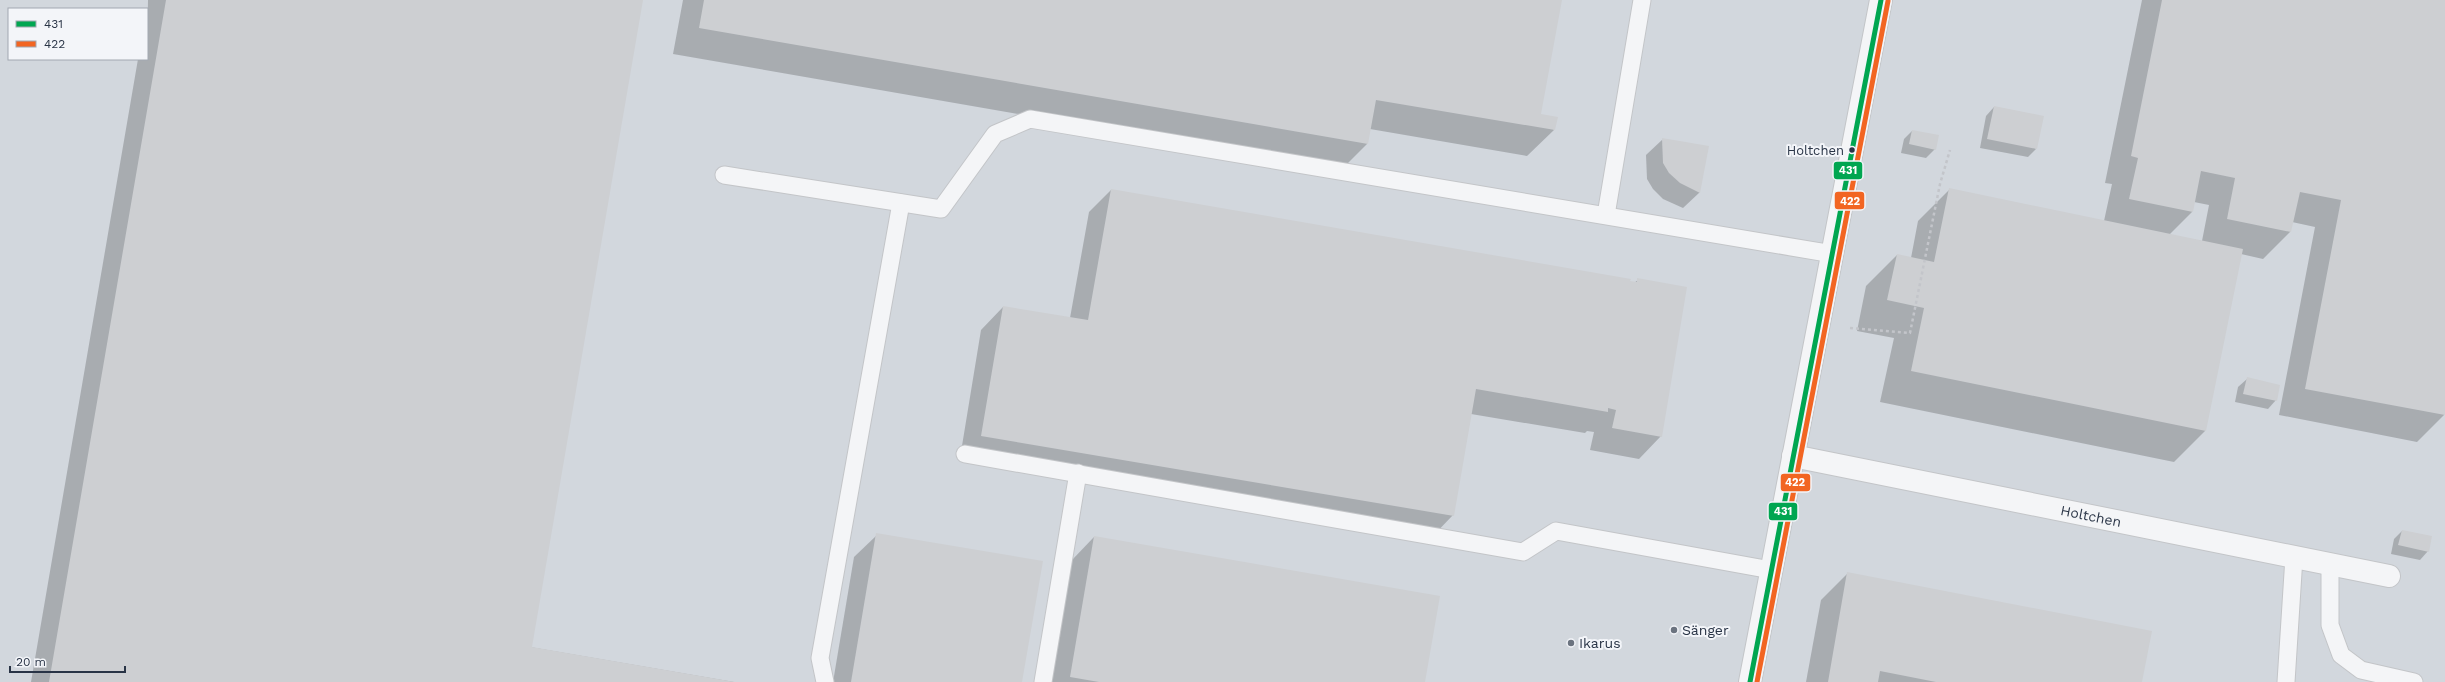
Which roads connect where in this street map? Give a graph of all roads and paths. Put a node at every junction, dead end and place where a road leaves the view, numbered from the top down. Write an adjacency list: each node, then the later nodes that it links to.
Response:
1 (1642, 0): 6 (lane)
2 (1881, 0): 7 (street)
3 (1950, 150): 8 (path)
4 (724, 175): 5 (lane)
5 (900, 203): 6 (lane); 16 (lane)
6 (1606, 215): 7 (lane)
7 (1833, 254): 8 (street)
8 (1818, 325): 10 (street)
9 (965, 454): 11 (lane)
10 (1793, 456): 12 (street, Holtchen); 14 (street)
11 (1078, 473): 14 (lane); 17 (lane)
12 (2294, 557): 13 (street, Holtchen); 19 (lane)
13 (2330, 564): 15 (street, Holtchen); 20 (lane)
14 (1771, 570): 18 (street)
15 (2389, 576)
16 (825, 682)
17 (1043, 682)
18 (1750, 682)
19 (2286, 682)
20 (2414, 682)

